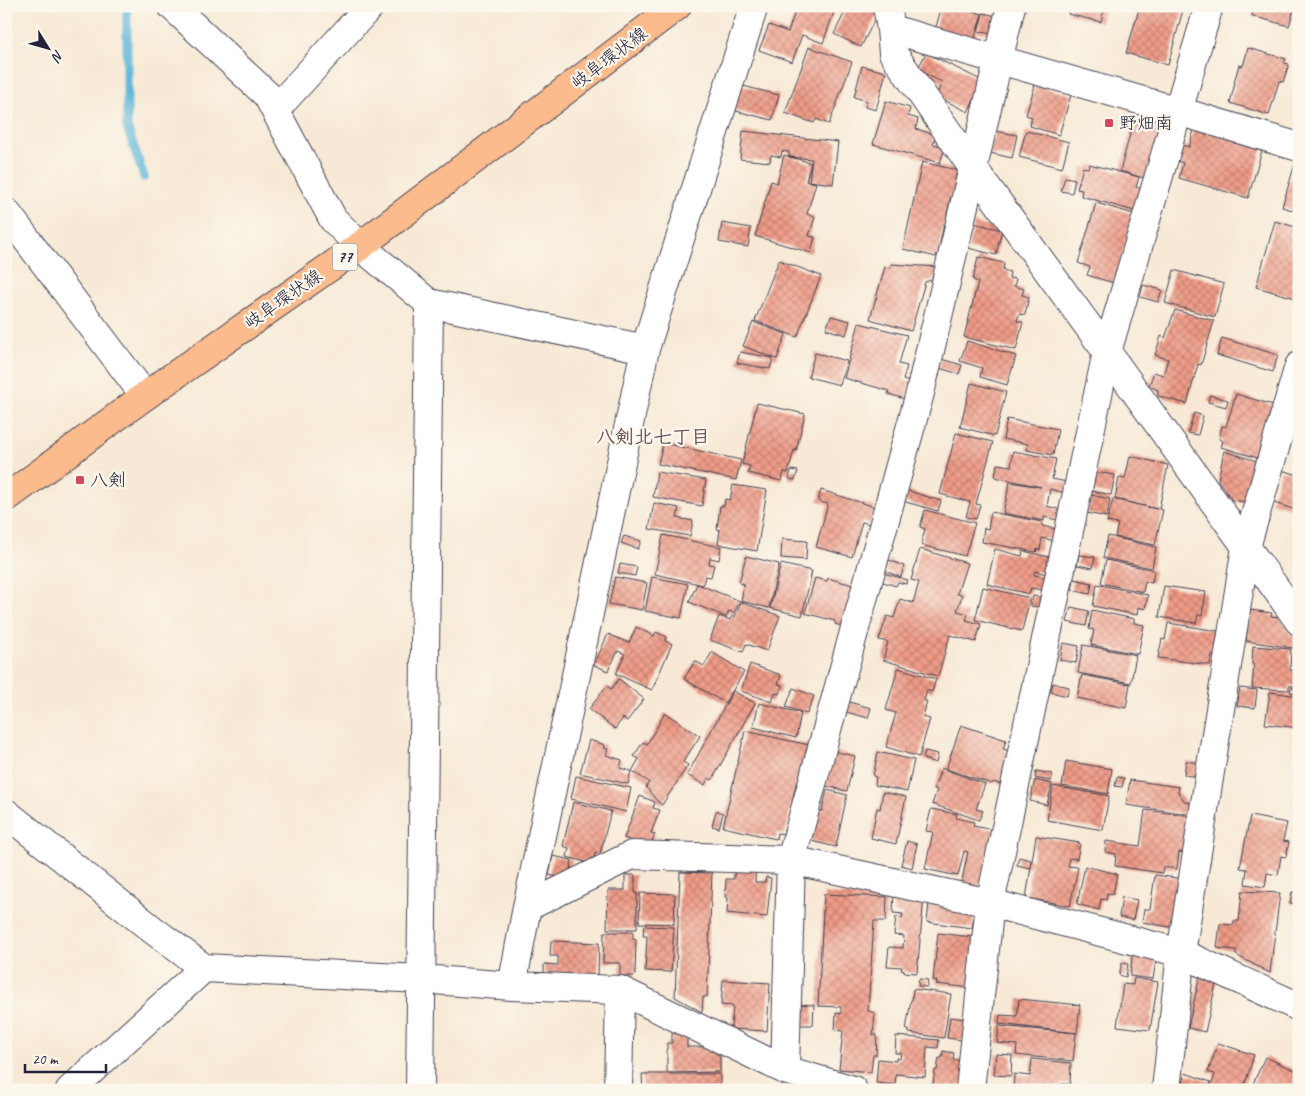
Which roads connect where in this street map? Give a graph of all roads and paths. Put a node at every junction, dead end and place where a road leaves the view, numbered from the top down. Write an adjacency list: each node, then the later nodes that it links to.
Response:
1 (172, 6): 9 (street)
2 (370, 6): 9 (street)
3 (677, 6): 14 (main road, 岐阜環状線 / 77)
4 (754, 6): 16 (street)
5 (1011, 6): 8 (street)
6 (1209, 6): 10 (street)
7 (889, 18): 8 (street); 12 (street)
8 (999, 61): 10 (street); 12 (street)
9 (275, 110): 14 (street)
10 (1178, 111): 11 (street); 17 (street)
11 (1299, 147)
12 (973, 168): 17 (street); 24 (street)
13 (6, 212): 19 (street)
14 (360, 246): 15 (street); 19 (main road, 岐阜環状線 / 77)
15 (429, 303): 16 (street); 29 (street)
16 (644, 349): 26 (street)
17 (1107, 352): 21 (street); 25 (street)
18 (1299, 366): 21 (street)
19 (145, 396): 20 (main road, 岐阜環状線 / 77)
20 (6, 498)
21 (1246, 547): 22 (street); 27 (street)
22 (1299, 621)
23 (6, 813): 28 (street)
24 (791, 860): 25 (street); 26 (street); 33 (street)
25 (990, 903): 27 (street); 38 (street)
26 (527, 907): 30 (street)
27 (1181, 952): 32 (street); 39 (street)
28 (204, 968): 29 (street); 34 (street)
29 (421, 979): 30 (street); 35 (street)
30 (512, 986): 31 (street)
31 (620, 990): 33 (street); 36 (street)
32 (1299, 1007)
33 (785, 1070): 37 (street)
34 (70, 1090)
35 (420, 1090)
36 (618, 1090)
37 (853, 1090)
38 (970, 1090)
39 (1166, 1090)

